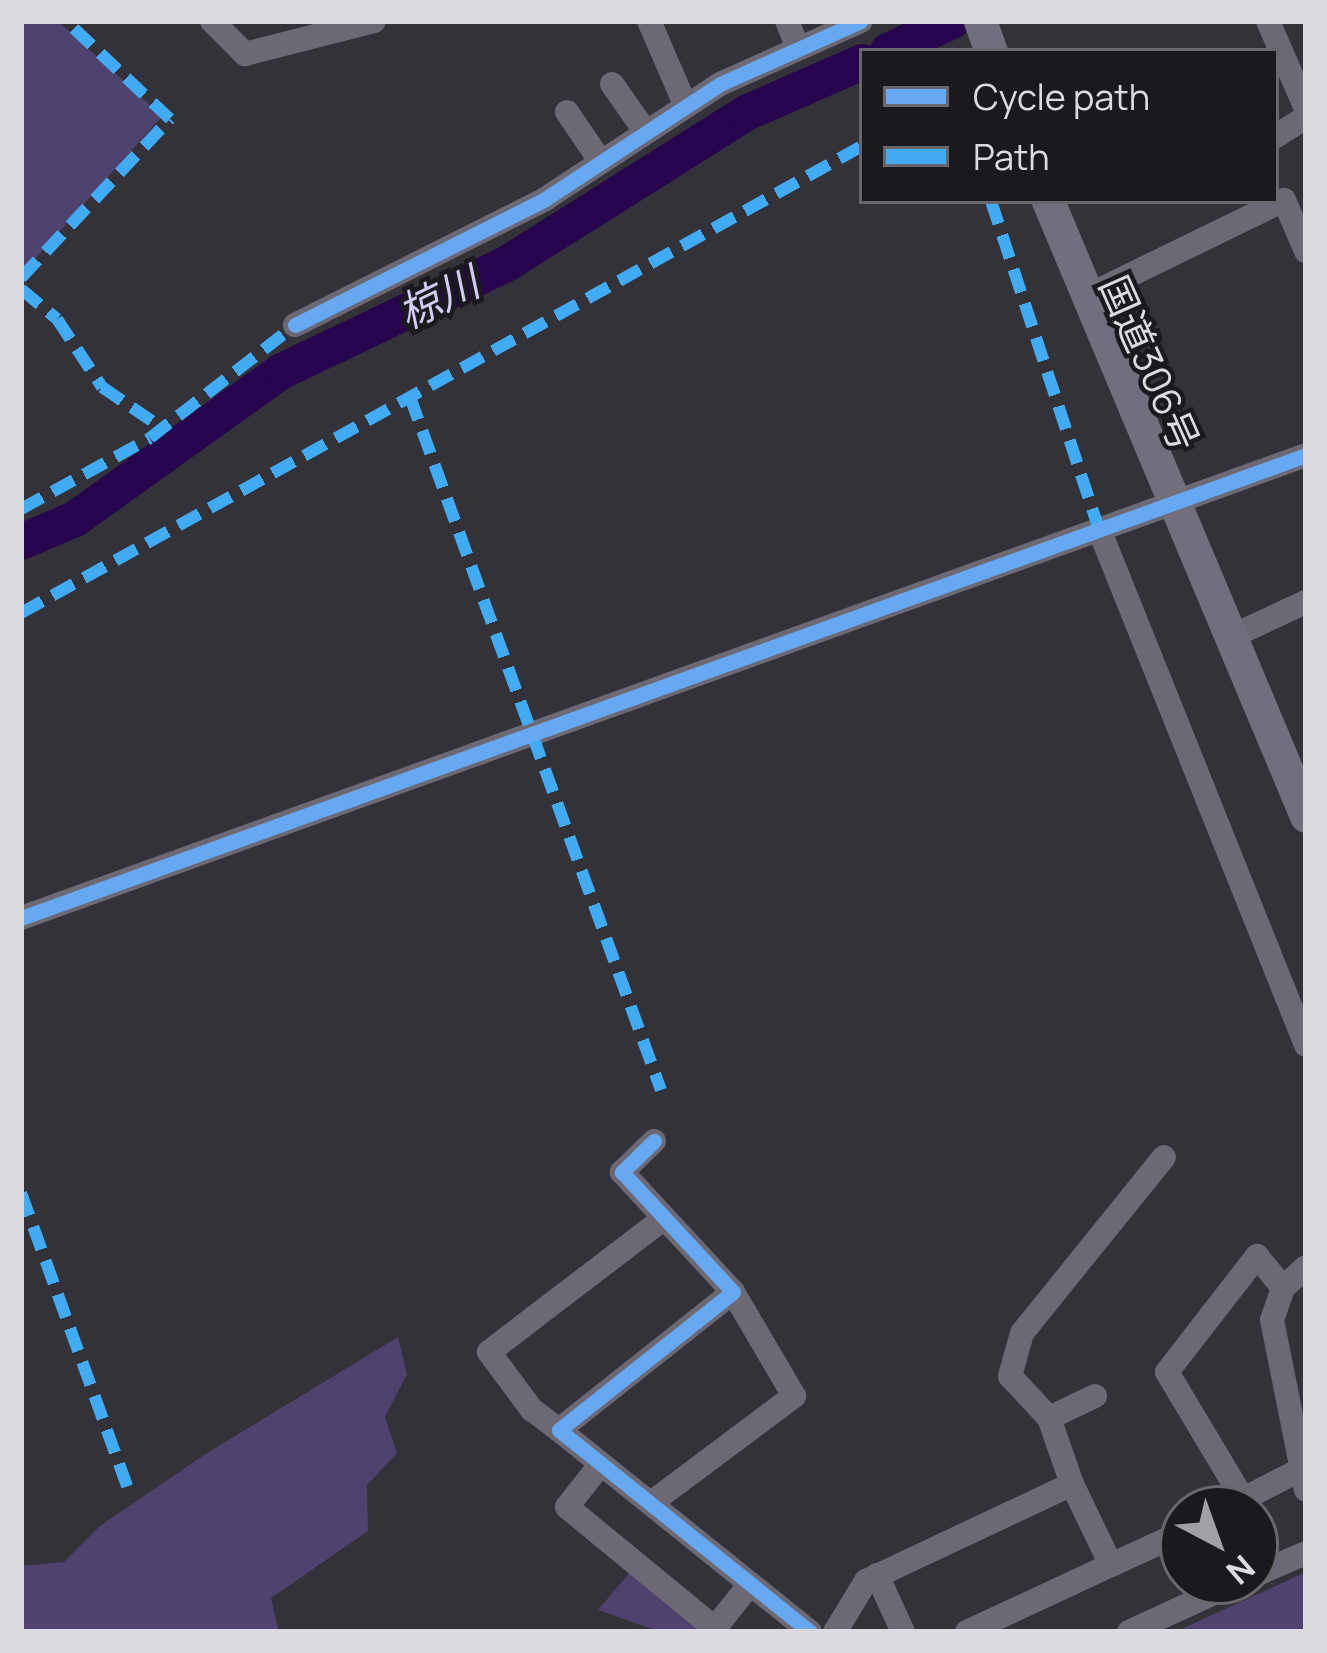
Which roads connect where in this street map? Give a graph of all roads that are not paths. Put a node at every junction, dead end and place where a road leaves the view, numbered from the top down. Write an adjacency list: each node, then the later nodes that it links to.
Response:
1 (212, 21): 2 (street)
2 (374, 21)
3 (649, 21): 9 (street)
4 (787, 21): 7 (street)
5 (861, 21): 7 (street)
6 (1268, 21): 11 (street)
7 (797, 46): 9 (street)
8 (612, 85): 12 (street)
9 (685, 104): 12 (street)
10 (568, 112): 14 (street)
11 (1306, 113): 13 (street)
12 (645, 131): 14 (street)
13 (1279, 134)
14 (602, 161): 20 (street)
15 (1280, 189): 18 (street)
16 (1049, 204): 19 (highway, 国道306号)
17 (1253, 204): 19 (street)
18 (1306, 251)
19 (1085, 297): 22 (highway, 国道306号)
20 (295, 325)
21 (1306, 455): 22 (street)
22 (1175, 501): 23 (street); 25 (highway, 国道306号)
23 (1099, 529): 27 (street); 28 (street)
24 (1306, 602): 25 (street)
25 (1228, 638): 26 (highway, 国道306号)
26 (1306, 816)
27 (21, 918)
28 (1306, 1045)
29 (654, 1141): 31 (street)
30 (1164, 1156): 36 (street)
31 (663, 1219): 34 (street); 37 (street)
32 (1306, 1267): 33 (street)
33 (1283, 1288): 39 (street); 41 (street)
34 (733, 1292): 37 (street); 42 (street)
35 (1095, 1396): 36 (street)
36 (1049, 1418): 40 (street)
37 (559, 1430): 38 (street)
38 (600, 1465): 42 (street); 46 (street)
39 (1303, 1480)
40 (1072, 1484): 44 (street); 45 (street)
41 (1224, 1485)
42 (651, 1503): 46 (street)
43 (1159, 1543): 44 (street)
44 (1111, 1565): 51 (street)
45 (877, 1575): 49 (street); 50 (street)
46 (751, 1584): 48 (street)
47 (1187, 1605): 52 (street)
48 (810, 1632)
49 (835, 1632)
50 (903, 1632)
51 (967, 1632)
52 (1129, 1632)

